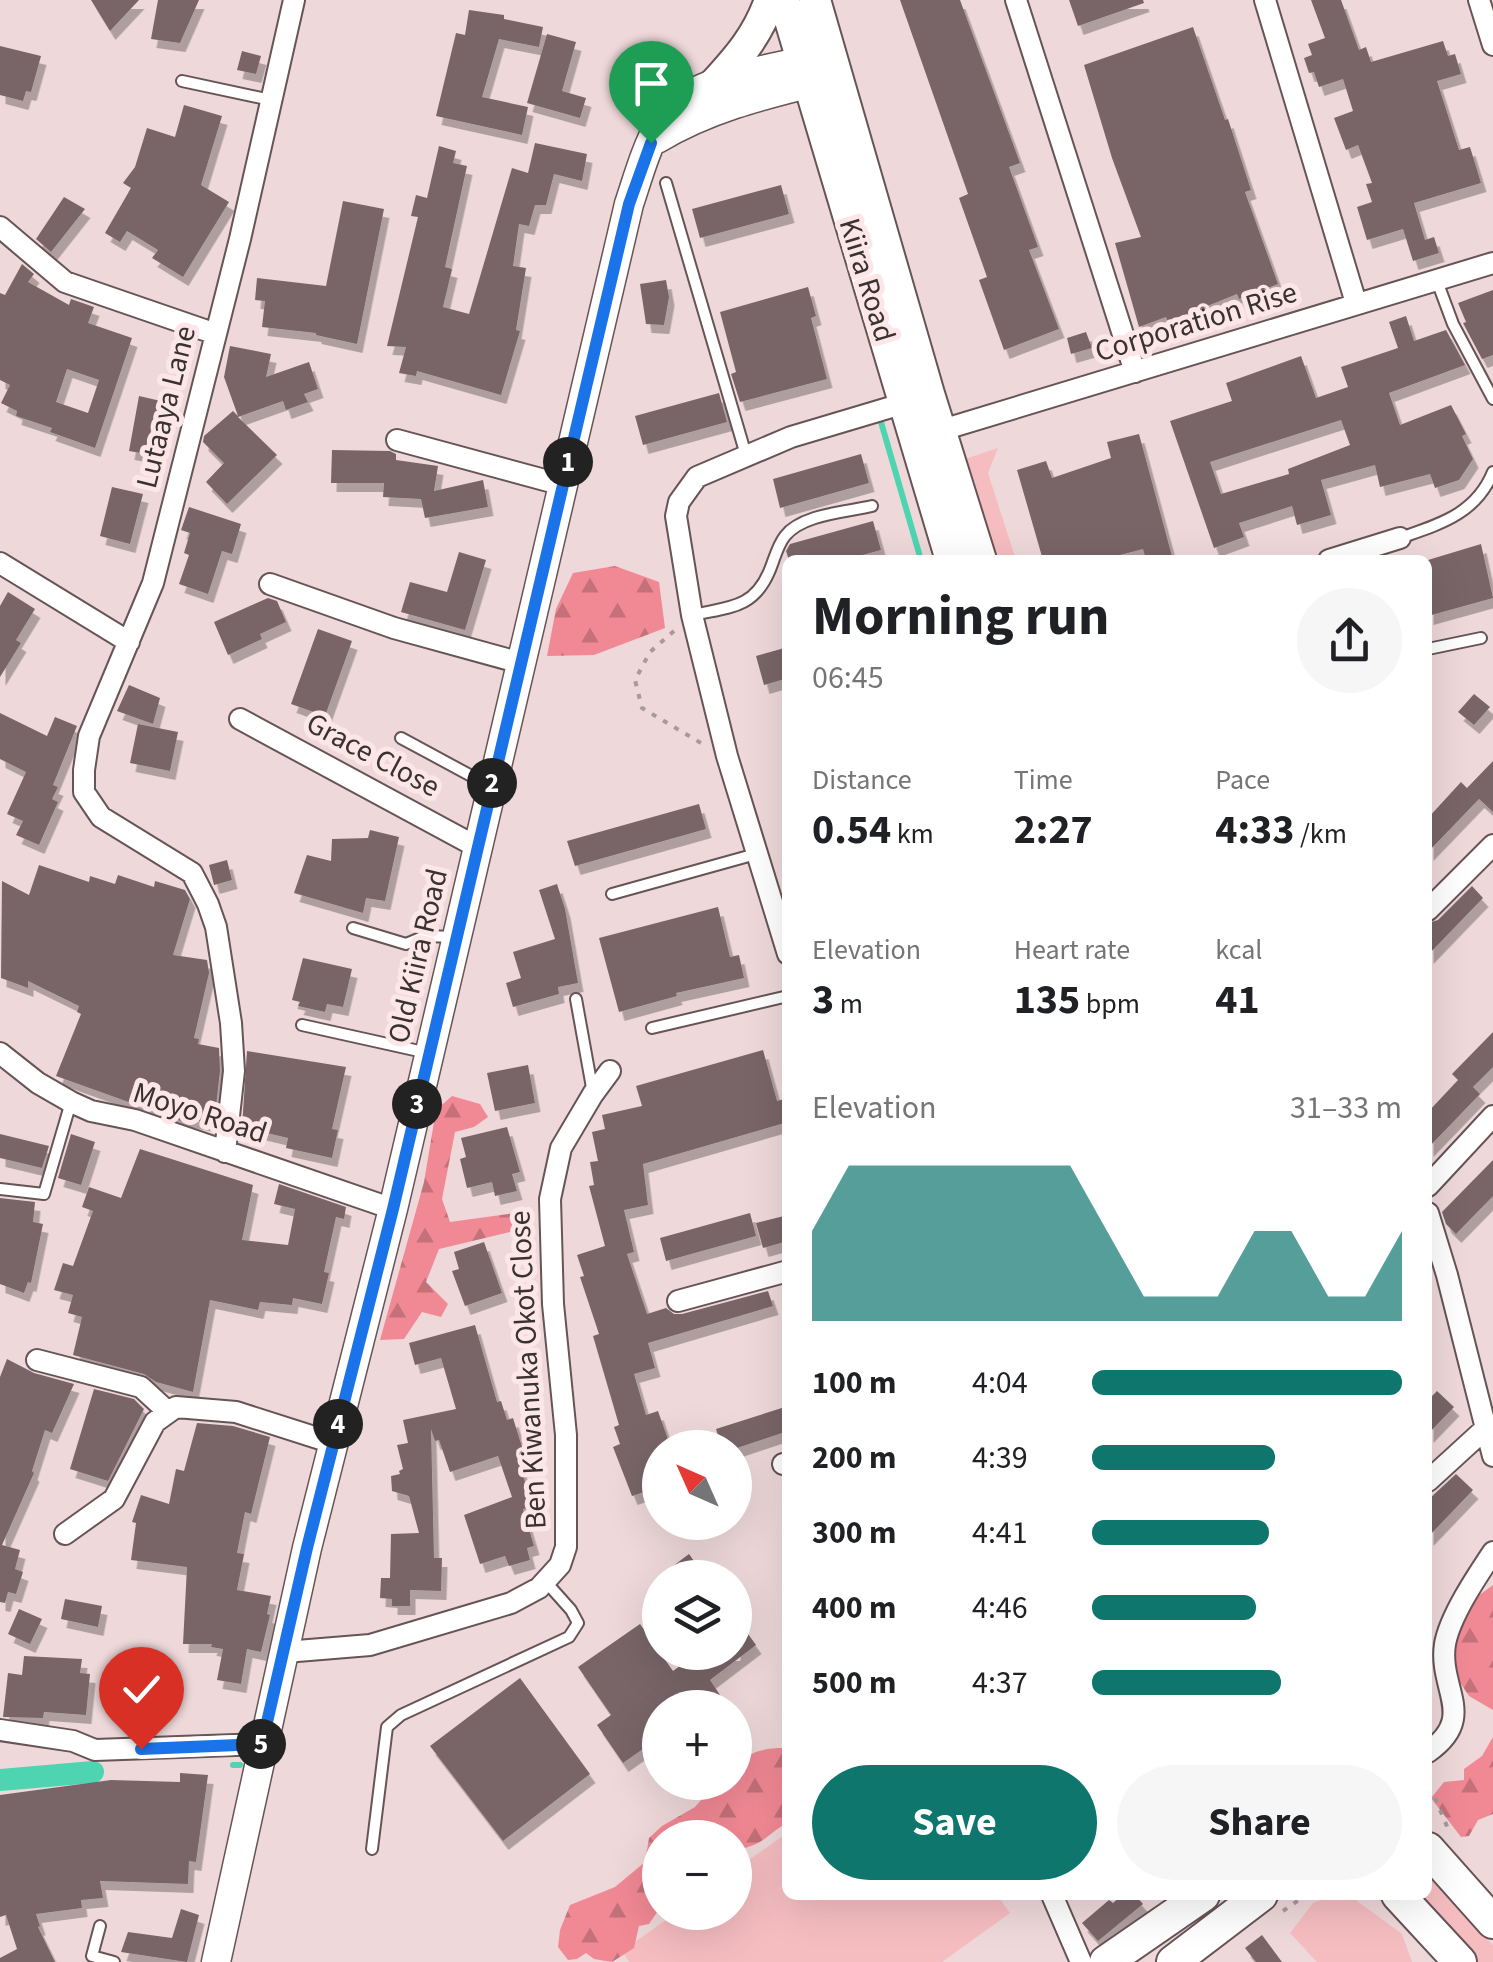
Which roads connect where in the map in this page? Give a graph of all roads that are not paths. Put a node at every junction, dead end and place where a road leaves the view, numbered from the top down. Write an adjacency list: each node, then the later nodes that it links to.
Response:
1 (294, 0): 12 (street, Lutaaya Lane)
2 (770, 0): 11 (main road)
3 (784, 0): 9 (main road, Kiira Road)
4 (815, 0): 9 (main road, Kiira Road)
5 (1016, 0): 20 (street)
6 (1265, 0): 18 (street)
7 (1479, 0): 8 (street)
8 (1493, 45)
9 (820, 69): 11 (street, Old Kiira Road); 13 (street); 22 (main road, Kiira Road); 23 (main road, Kiira Road)
10 (182, 82): 12 (lane)
11 (714, 84): 13 (street, Old Kiira Road)
12 (272, 100): 19 (street, Lutaaya Lane)
13 (651, 143): 27 (street, Old Kiira Road)
14 (666, 183): 25 (lane)
15 (0, 227): 19 (street)
16 (1493, 263): 17 (street, Corporation Rise)
17 (1436, 280): 18 (street, Corporation Rise); 21 (lane)
18 (1356, 304): 20 (street, Corporation Rise)
19 (216, 334): 37 (street, Lutaaya Lane)
20 (1135, 372): 23 (street, Corporation Rise)
21 (1493, 399)
22 (905, 403): 23 (main road, Kiira Road); 25 (street)
23 (928, 435): 30 (main road, Kiira Road); 31 (main road, Kiira Road)
24 (397, 440): 27 (street)
25 (746, 454): 35 (street)
26 (1493, 472): 29 (lane)
27 (563, 485): 39 (street, Old Kiira Road)
28 (872, 506): 35 (lane)
29 (1400, 538): 32 (street)
30 (950, 555)
31 (979, 555)
32 (1345, 555)
33 (0, 563): 37 (street)
34 (270, 584): 39 (street)
35 (692, 616): 45 (street)
36 (1481, 638): 38 (lane)
37 (129, 642): 61 (street, Lutaaya Lane)
38 (1432, 648)
39 (522, 663): 42 (street, Old Kiira Road)
40 (240, 719): 44 (street, Grace Close)
41 (401, 738): 42 (lane)
42 (491, 787): 44 (street, Old Kiira Road)
43 (1493, 845): 47 (street)
44 (476, 847): 50 (street, Old Kiira Road)
45 (757, 854): 46 (lane); 49 (street)
46 (612, 894)
47 (1432, 906)
48 (353, 928): 50 (lane)
49 (782, 935)
50 (456, 937): 56 (street, Old Kiira Road)
51 (782, 997): 54 (lane)
52 (576, 999): 58 (lane)
53 (302, 1025): 56 (lane)
54 (652, 1028)
55 (0, 1053): 59 (street, Moyo Road)
56 (429, 1053): 64 (street, Old Kiira Road)
57 (610, 1071): 58 (street, Ben Kiwanuka Okot Close)
58 (593, 1094): 76 (street, Ben Kiwanuka Okot Close)
59 (71, 1102): 61 (street, Moyo Road); 63 (lane)
60 (1493, 1116): 62 (street)
61 (225, 1152): 64 (street, Moyo Road)
62 (1432, 1182)
63 (0, 1190)
64 (393, 1209): 71 (street, Old Kiira Road)
65 (1432, 1228): 70 (street)
66 (782, 1273): 67 (street)
67 (678, 1301)
68 (38, 1360): 69 (street)
69 (167, 1411): 71 (street); 74 (street)
70 (1486, 1428): 72 (street); 73 (street)
71 (333, 1442): 77 (street, Old Kiira Road)
72 (1493, 1456)
73 (1432, 1477)
74 (65, 1534)
75 (1493, 1552): 80 (street)
76 (546, 1582): 77 (street); 81 (lane)
77 (286, 1652): 79 (street, Old Kiira Road)
78 (0, 1730): 79 (street)
79 (262, 1744): 91 (street, Old Kiira Road)
80 (1432, 1748)
81 (372, 1849)
82 (1432, 1853): 87 (main road)
83 (1054, 1900): 92 (street)
84 (1196, 1900): 93 (main road)
85 (1403, 1900): 94 (main road)
86 (1272, 1903): 89 (main road)
87 (1493, 1922)
88 (100, 1926): 90 (lane)
89 (1177, 1961)
90 (114, 1962)
91 (216, 1962)
92 (1081, 1962)
93 (1106, 1962)
94 (1460, 1962)

